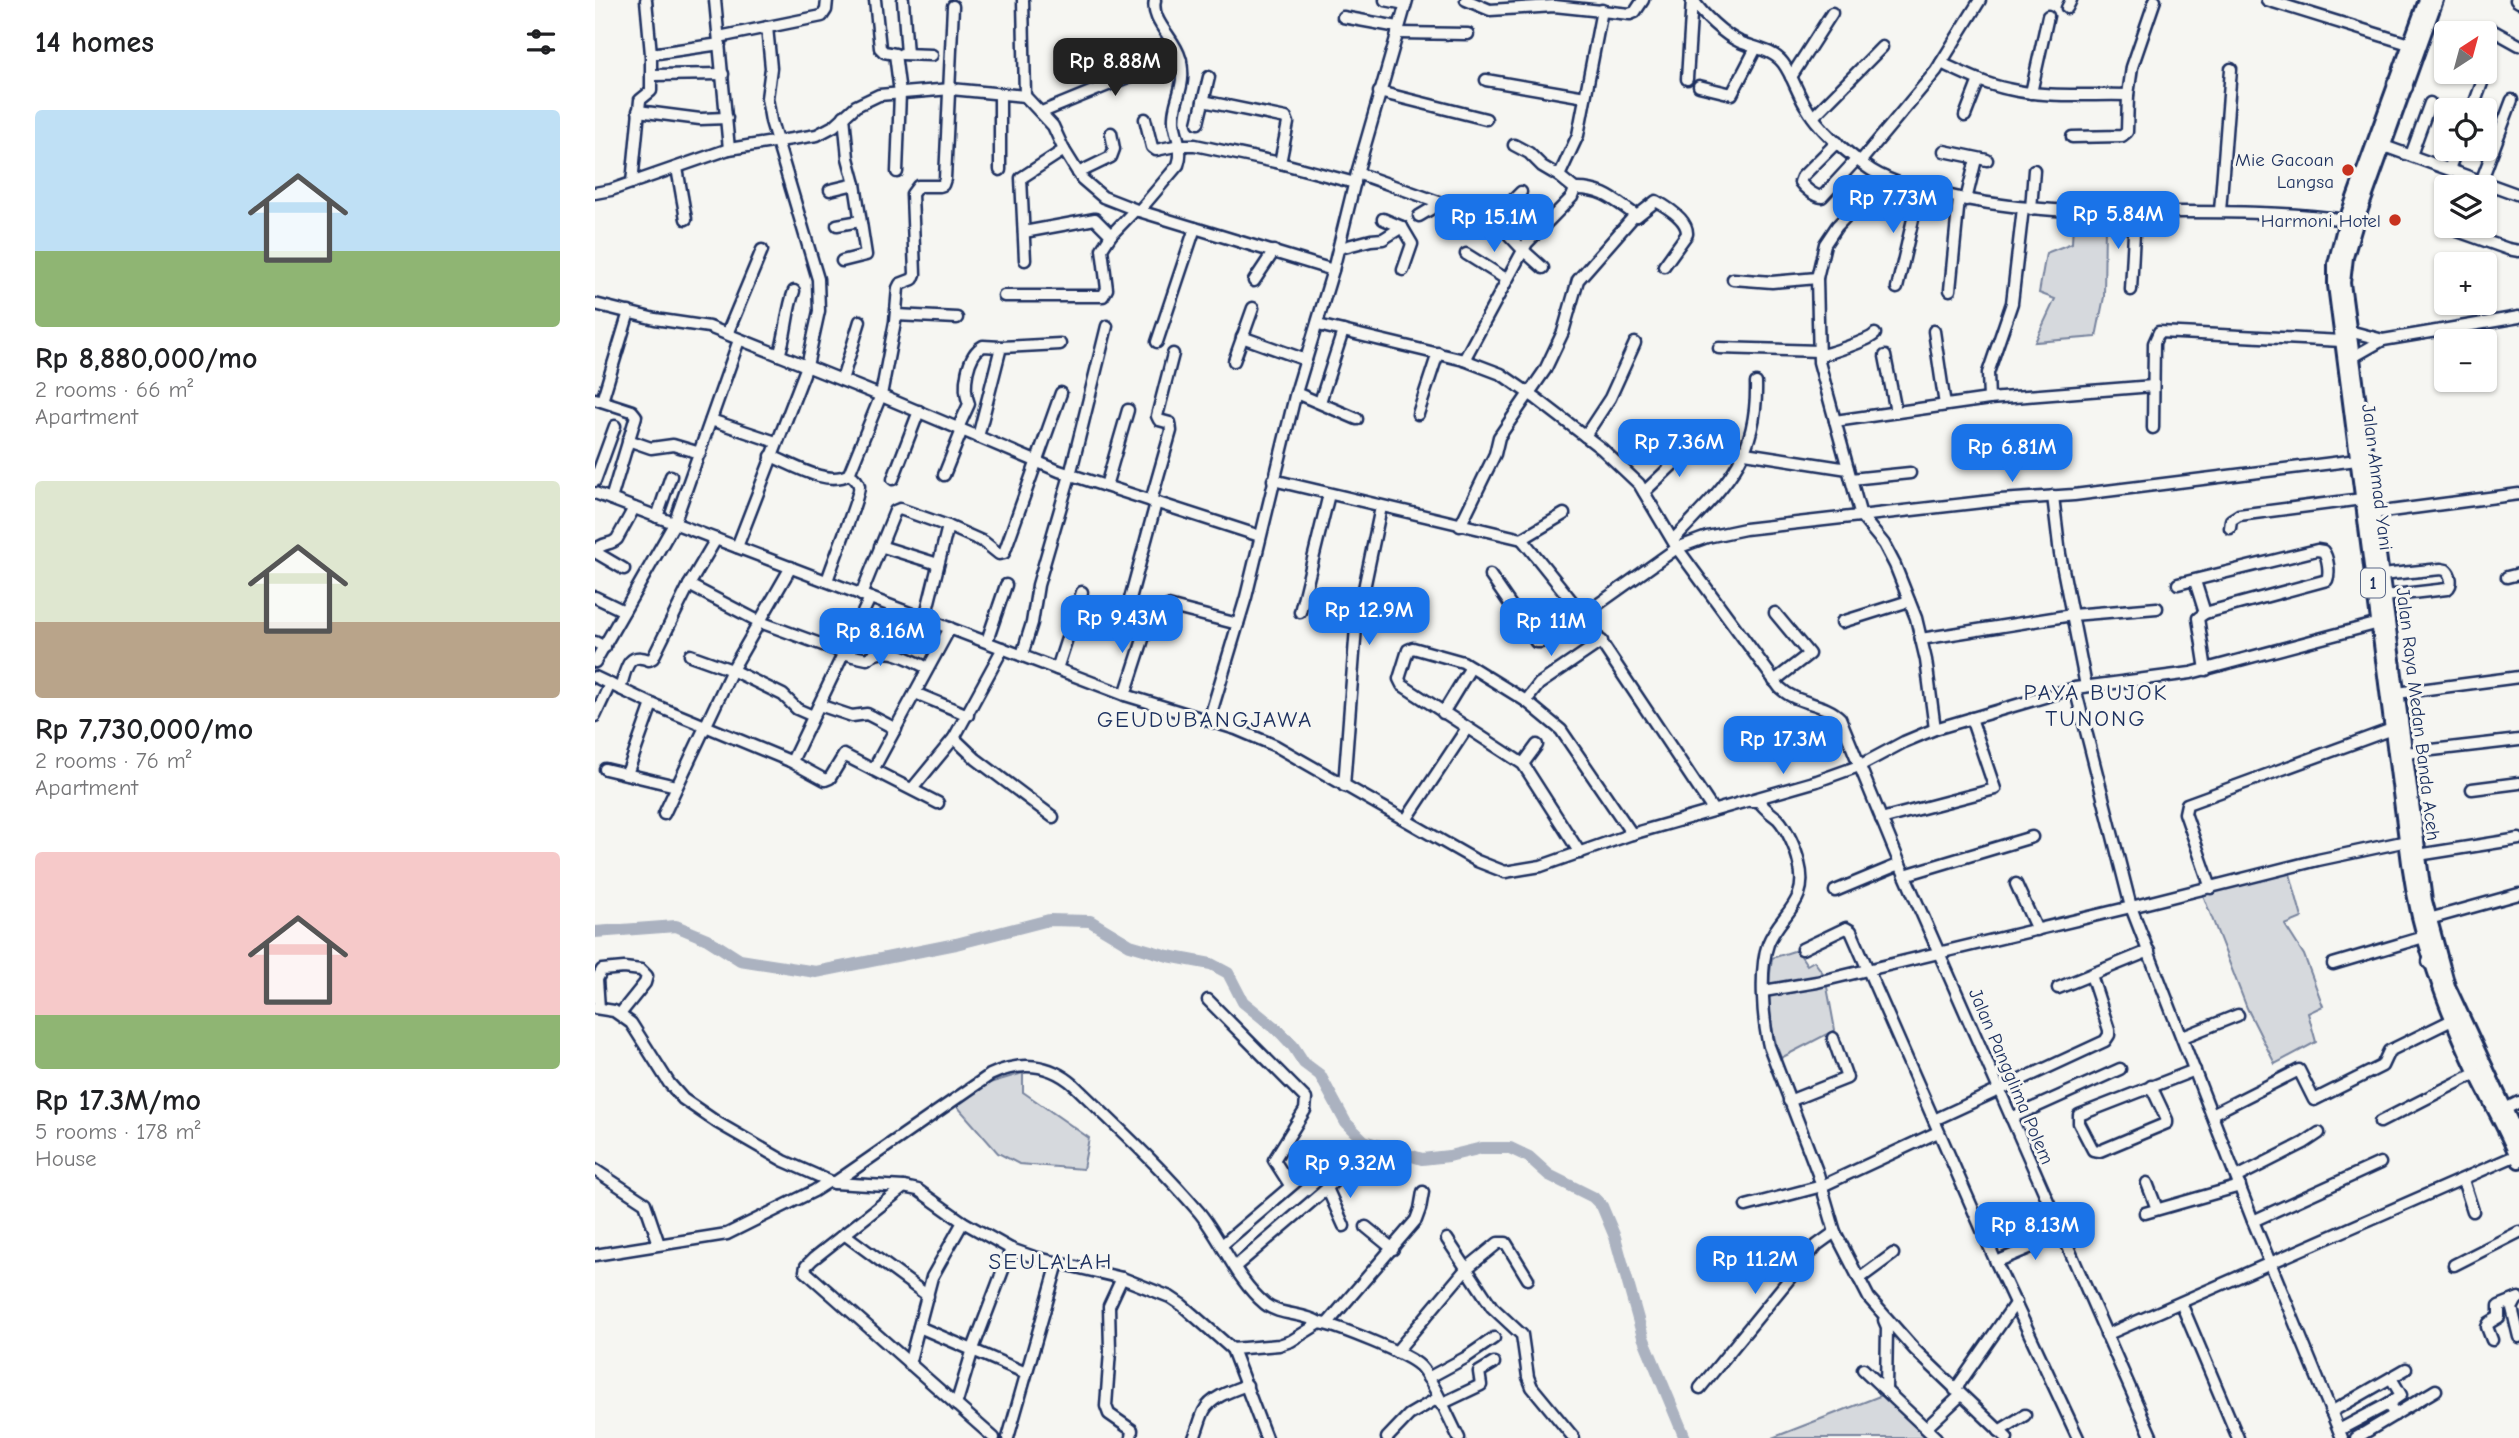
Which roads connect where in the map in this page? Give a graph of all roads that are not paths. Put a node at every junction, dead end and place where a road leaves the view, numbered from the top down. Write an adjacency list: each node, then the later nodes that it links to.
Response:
1 (646, 0): 32 (street)
2 (715, 0): 27 (street)
3 (827, 0): 23 (street)
4 (875, 0): 33 (street)
5 (903, 0): 34 (street)
6 (1023, 0): 54 (street)
7 (1155, 0): 36 (street)
8 (1385, 0): 17 (street)
9 (1466, 0): 19 (street)
10 (1643, 0): 19 (street)
11 (1692, 0): 31 (street); 43 (street)
12 (1980, 0): 37 (street)
13 (2155, 0): 53 (street)
14 (2267, 0): 28 (street)
15 (2426, 0): 28 (main road, Jalan Ahmad Yani / 1)
16 (2436, 0): 46 (main road, Jalan Raya Medan Banda Aceh / 1)
17 (1406, 2): 24 (street)
18 (953, 6): 48 (street)
19 (1602, 10): 55 (street)
20 (1832, 13): 42 (street)
21 (2048, 16): 51 (street)
22 (1343, 18): 24 (street)
23 (767, 27): 27 (street); 70 (street)
24 (1398, 30): 26 (street); 49 (street)
25 (2497, 33): 29 (street)
26 (1468, 34)
27 (719, 41): 32 (street); 39 (street)
28 (2409, 44): 46 (main road, Jalan Ahmad Yani / 1)
29 (2519, 45)
30 (1882, 47): 63 (street)
31 (1756, 48): 42 (street); 47 (street)
32 (651, 54): 40 (street)
33 (895, 54): 34 (street); 50 (street)
34 (907, 54): 35 (street)
35 (932, 55)
36 (1181, 60): 60 (street); 72 (street)
37 (1941, 63): 45 (street); 81 (street)
38 (2231, 69): 108 (street)
39 (723, 74): 40 (street); 64 (street)
40 (652, 75): 59 (street)
41 (1209, 77): 57 (street)
42 (1791, 77): 63 (street)
43 (1687, 79)
44 (1486, 80): 55 (street)
45 (1979, 80): 51 (street); 62 (street)
46 (2400, 85): 74 (main road, Jalan Raya Medan Banda Aceh / 1); 115 (main road, Jalan Ahmad Yani / 1)
47 (1699, 86)
48 (951, 89): 50 (street); 52 (street); 147 (street)
49 (1379, 92): 66 (street); 94 (street)
50 (899, 93): 61 (street); 88 (street)
51 (2031, 93): 53 (street)
52 (1000, 94): 54 (street); 86 (street)
53 (2128, 95): 69 (street)
54 (1025, 96): 60 (street)
55 (1585, 97): 92 (street)
56 (2512, 100): 91 (street)
57 (1203, 101): 67 (street); 83 (street)
58 (2430, 103): 78 (street)
59 (638, 111): 64 (street); 95 (street)
60 (1042, 112): 76 (street)
61 (844, 116): 70 (street); 96 (street)
62 (1965, 116)
63 (1813, 117): 71 (street)
64 (727, 118): 75 (street)
65 (1145, 119): 72 (street)
66 (1486, 119)
67 (1198, 123)
68 (1111, 133): 89 (street)
69 (2072, 138)
70 (776, 142): 75 (street); 175 (street)
71 (1837, 142): 81 (street); 81 (street)
72 (1181, 145): 83 (street); 107 (street)
73 (1514, 145): 92 (street)
74 (2384, 146): 78 (street); 157 (main road, Jalan Raya Medan Banda Aceh / 1)
75 (729, 149): 84 (street)
76 (1064, 149): 89 (street); 120 (street)
77 (1944, 151): 79 (street)
78 (2411, 155): 85 (street)
79 (1976, 159): 80 (street); 104 (street)
80 (1987, 160)
81 (1859, 161): 93 (street)
82 (2452, 161): 85 (street)
83 (1280, 163): 94 (street)
84 (677, 167): 95 (street); 112 (street)
85 (2449, 169): 90 (street)
86 (1000, 170)
87 (2033, 170): 106 (street)
88 (897, 172)
89 (1078, 173): 107 (street)
90 (2465, 175)
91 (2483, 175)
92 (1559, 176): 98 (street)
93 (1884, 177): 99 (street); 135 (street)
94 (1356, 178): 105 (street); 123 (street)
95 (632, 183): 103 (street)
96 (855, 184): 100 (street); 116 (street)
97 (2497, 186): 102 (street)
98 (1575, 189): 110 (street); 125 (street)
99 (1920, 189): 104 (street); 139 (street)
100 (830, 190)
101 (1521, 192): 114 (street)
102 (2518, 192)
103 (595, 193)
104 (1962, 199): 106 (street); 140 (street)
105 (1441, 203): 111 (street); 114 (street)
106 (2027, 208): 109 (street); 183 (street)
107 (1137, 211): 119 (street); 121 (street)
108 (2220, 211): 109 (street); 115 (street)
109 (2135, 214): 141 (street)
110 (1635, 215): 131 (street); 181 (street)
111 (1419, 216)
112 (686, 219)
113 (1384, 219): 118 (street)
114 (1494, 219): 125 (street)
115 (2346, 220): 157 (main road, Jalan Ahmad Yani / 1)
116 (860, 221): 117 (street); 130 (street)
117 (837, 225)
118 (1402, 227): 123 (street); 134 (street)
119 (1195, 228): 126 (street); 161 (street)
120 (1024, 232): 121 (street); 129 (street)
121 (1111, 235): 143 (street)
122 (2477, 238): 127 (street)
123 (1340, 248): 133 (street)
124 (762, 250): 155 (street)
125 (1523, 250): 132 (street); 136 (street)
126 (1274, 251): 133 (street); 138 (street)
127 (2519, 251)
128 (1466, 254): 136 (street)
129 (1025, 260)
130 (842, 261)
131 (1664, 266)
132 (1543, 268)
133 (1333, 270): 151 (street)
134 (1403, 270)
135 (1817, 278): 137 (street); 167 (street)
136 (1506, 279): 173 (street)
137 (1734, 279)
138 (1254, 281)
139 (1897, 288)
140 (1951, 290)
141 (2131, 290)
142 (794, 291): 169 (street)
143 (1004, 296)
144 (595, 304): 146 (street)
145 (1252, 309): 158 (street)
146 (629, 312): 155 (street); 184 (street)
147 (896, 315): 149 (street); 182 (street)
148 (2519, 317): 160 (street)
149 (957, 318)
150 (860, 321): 176 (street)
151 (1318, 325): 153 (street, Jalan Pangglima Polem); 172 (street)
152 (1107, 326): 210 (street)
153 (1343, 331): 166 (street, Jalan Pangglima Polem); 185 (street)
154 (1934, 331): 186 (street)
155 (727, 334): 159 (street)
156 (1875, 334): 167 (street)
157 (2346, 336): 160 (street); 171 (main road, Jalan Raya Medan Banda Aceh / 1); 178 (street); 204 (main road, Jalan Ahmad Yani / 1)
158 (1243, 337): 172 (street); 174 (street)
159 (739, 340): 169 (street); 192 (street)
160 (2383, 341): 171 (street)
161 (1157, 342)
162 (1635, 343): 197 (street)
163 (1060, 344): 164 (street)
164 (1001, 347): 196 (street); 198 (street)
165 (1719, 348): 167 (street)
166 (1438, 353): 173 (street, Jalan Pangglima Polem); 190 (street)
167 (1819, 353): 193 (street)
168 (1173, 354): 223 (street)
169 (779, 355): 175 (street)
170 (1885, 356): 189 (street)
171 (2353, 357): 227 (main road, Jalan Raya Medan Banda Aceh / 1)
172 (1306, 360): 180 (street)
173 (1464, 360): 181 (street, Jalan Pangglima Polem)
174 (1234, 361)
175 (807, 366): 176 (street); 200 (street)
176 (842, 380): 182 (street)
177 (1756, 383): 202 (street)
178 (2153, 386): 183 (street); 195 (street)
179 (1061, 393): 205 (street)
180 (1296, 393): 185 (street); 213 (street)
181 (1531, 394): 197 (street, Jalan Pangglima Polem); 232 (street)
182 (881, 395): 188 (street); 207 (street)
183 (1989, 398): 186 (street)
184 (599, 400): 199 (street)
185 (1320, 402): 191 (street)
186 (1945, 405): 189 (street)
187 (1128, 410): 215 (street)
188 (919, 411): 196 (street); 212 (street)
189 (1896, 412): 193 (street)
190 (1418, 414)
191 (1357, 419)
192 (712, 420): 200 (street); 201 (street)
193 (1835, 421): 208 (street)
194 (615, 426): 214 (street)
195 (2153, 428)
196 (960, 429): 198 (street); 209 (street)
197 (1585, 436): 216 (street, Jalan Pangglima Polem)
198 (978, 437): 205 (street)
199 (628, 440): 201 (street); 221 (street)
200 (776, 442): 203 (street)
201 (700, 453): 230 (street)
202 (1745, 453): 208 (street); 216 (street); 237 (street)
203 (771, 456): 207 (street); 239 (street)
204 (2357, 460): 220 (street); 222 (main road, Jalan Ahmad Yani / 1)
205 (1037, 462): 210 (street); 231 (street)
206 (1910, 473): 208 (street)
207 (849, 474): 248 (street)
208 (1849, 474): 228 (street)
209 (944, 475)
210 (1070, 475): 215 (street); 282 (street)
211 (671, 476): 229 (street)
212 (893, 479)
213 (1273, 480): 218 (street); 234 (street)
214 (595, 481)
215 (1106, 486): 223 (street)
216 (1644, 492): 237 (street, Jalan Pangglima Polem)
217 (595, 493): 221 (street)
218 (1329, 494): 224 (street); 262 (street)
219 (2519, 494): 227 (street)
220 (2053, 496): 228 (street); 266 (street)
221 (611, 499): 225 (street)
222 (2362, 499): 227 (main road, Jalan Ahmad Yani / 1); 233 (street)
223 (1154, 502): 234 (street); 260 (street)
224 (1381, 506): 232 (street); 324 (street)
225 (634, 508): 229 (street); 240 (street)
226 (1564, 514): 236 (street)
227 (2368, 514): 246 (main road, Jalan Raya Medan Banda Aceh / 1); 270 (main road, Jalan Ahmad Yani / 1)
228 (1861, 516): 237 (street); 257 (street)
229 (657, 517): 230 (street)
230 (674, 524): 235 (street); 261 (street)
231 (948, 526): 238 (street); 241 (street)
232 (1460, 526): 236 (street)
233 (2230, 528)
234 (1260, 536): 272 (street)
235 (716, 539): 239 (street); 251 (street)
236 (1522, 539): 265 (street)
237 (1675, 544): 265 (street); 291 (street, Jalan Pangglima Polem)
238 (880, 546): 241 (street); 254 (street)
239 (737, 547): 242 (street)
240 (595, 552): 243 (street)
241 (938, 564): 267 (street)
242 (791, 567): 248 (street); 268 (street)
243 (624, 569)
244 (2519, 573): 247 (street)
245 (1490, 575): 265 (street)
246 (2381, 575): 255 (main road, Jalan Raya Medan Banda Aceh / 1); 255 (street)
247 (2507, 577)
248 (827, 581): 254 (street)
249 (2195, 581): 250 (street); 264 (street); 264 (street)
250 (2178, 584)
251 (689, 585): 268 (street); 293 (street)
252 (1006, 585): 275 (street)
253 (1082, 592): 286 (street)
254 (865, 596): 267 (street); 280 (street)
255 (2385, 596): 296 (main road, Jalan Raya Medan Banda Aceh / 1)
256 (595, 597): 261 (street)
257 (1909, 601): 269 (street); 274 (street)
258 (1168, 606): 272 (street)
259 (2157, 608): 266 (street)
260 (1127, 610)
261 (624, 611): 278 (street)
262 (1300, 612)
263 (1775, 613): 291 (street)
264 (2205, 613): 288 (street)
265 (1583, 615): 276 (street)
266 (2072, 615): 274 (street); 292 (street)
267 (925, 618): 273 (street)
268 (760, 622): 280 (street); 287 (street)
269 (1842, 622)
270 (2379, 622): 288 (street); 311 (main road, Jalan Ahmad Yani / 1)
271 (1148, 624): 297 (street)
272 (1238, 624): 306 (street)
273 (950, 628): 275 (street); 285 (street)
274 (1921, 639): 310 (street)
275 (987, 641): 279 (street)
276 (1602, 641): 298 (street); 329 (street)
277 (595, 642): 278 (street)
278 (605, 647): 283 (street)
279 (1003, 648): 282 (street); 302 (street)
280 (843, 652): 285 (street); 300 (street)
281 (690, 654): 287 (street)
282 (1022, 655): 286 (street)
283 (596, 660)
284 (1471, 667): 298 (street); 301 (street); 301 (street)
285 (928, 668): 295 (street)
286 (1057, 669): 297 (street)
287 (731, 670): 304 (street); 307 (street)
288 (2206, 670): 292 (street)
289 (595, 677): 293 (street)
290 (2519, 677): 296 (street)
291 (1773, 681): 318 (street, Jalan Pangglima Polem)
292 (2086, 686): 294 (street)
293 (615, 687): 299 (street); 303 (street)
294 (2075, 688): 305 (street); 346 (street)
295 (915, 693): 302 (street); 309 (street)
296 (2397, 693): 315 (main road, Jalan Raya Medan Banda Aceh / 1)
297 (1125, 695): 306 (street)
298 (1526, 701): 334 (street)
299 (652, 704): 307 (street); 321 (street)
300 (818, 705): 304 (street); 309 (street)
301 (1443, 713): 308 (street)
302 (968, 715): 312 (street)
303 (595, 716)
304 (813, 716): 316 (street)
305 (1971, 719): 310 (street); 332 (street)
306 (1209, 720): 324 (street)
307 (704, 726): 316 (street); 323 (street)
308 (1467, 728): 317 (street); 333 (street)
309 (895, 729): 320 (street)
310 (1935, 729): 318 (street)
311 (2392, 729): 337 (main road, Jalan Ahmad Yani / 1); 343 (street)
312 (954, 738): 325 (street); 331 (street)
313 (2519, 740): 315 (street)
314 (1537, 745): 317 (street)
315 (2406, 753): 339 (main road, Jalan Raya Medan Banda Aceh / 1)
316 (790, 761): 320 (street)
317 (1523, 764): 338 (street)
318 (1859, 766): 327 (street); 332 (street, Jalan Pangglima Polem)
319 (605, 769): 321 (street)
320 (873, 770): 325 (street)
321 (627, 774): 323 (street)
322 (2519, 783): 326 (street)
323 (676, 786): 330 (street)
324 (1345, 786): 333 (street)
325 (912, 789): 328 (street)
326 (2472, 789)
327 (1743, 801): 329 (street); 358 (street)
328 (938, 803)
329 (1713, 810): 334 (street)
330 (664, 814)
331 (1053, 817)
332 (1881, 819): 340 (street, Jalan Pangglima Polem)
333 (1406, 820): 338 (street)
334 (1632, 834): 338 (street)
335 (2032, 837): 341 (street)
336 (2519, 839): 339 (street)
337 (2407, 841): 343 (street); 349 (main road, Jalan Ahmad Yani / 1)
338 (1580, 853)
339 (2419, 855): 347 (main road, Jalan Raya Medan Banda Aceh / 1)
340 (1900, 864): 341 (street, Jalan Pangglima Polem); 344 (street)
341 (1905, 875): 352 (street, Jalan Pangglima Polem)
342 (2016, 884): 348 (street)
343 (2211, 888): 346 (street)
344 (1835, 891)
345 (2519, 894): 347 (street)
346 (2131, 907): 348 (street); 351 (street)
347 (2429, 919): 353 (main road, Jalan Raya Medan Banda Aceh / 1)
348 (2037, 930): 352 (street)
349 (2424, 937): 353 (main road, Jalan Ahmad Yani / 1); 354 (street)
350 (1802, 950): 355 (street)
351 (2149, 951): 356 (street); 364 (street)
352 (1939, 953): 355 (street); 370 (street, Jalan Pangglima Polem)
353 (2435, 961): 363 (main road, Jalan Ahmad Yani / 1); 373 (main road, Jalan Raya Medan Banda Aceh / 1)
354 (2333, 964)
355 (1869, 970): 358 (street); 376 (street)
356 (2091, 975): 357 (street); 370 (street)
357 (2058, 988)
358 (1764, 991): 371 (street)
359 (1208, 1000): 390 (street)
360 (597, 1008): 361 (street); 361 (street)
361 (620, 1014): 388 (street)
362 (2238, 1015): 364 (street)
363 (2452, 1020): 368 (main road, Jalan Ahmad Yani / 1); 374 (street)
364 (2183, 1037): 367 (street)
365 (1833, 1038): 371 (street)
366 (2120, 1069): 375 (street)
367 (2195, 1070): 369 (street); 374 (street)
368 (2476, 1073): 377 (street); 381 (main road, Jalan Ahmad Yani / 1)
369 (2151, 1086): 369 (street)
370 (1999, 1091): 375 (street, Jalan Pangglima Polem); 376 (street)
371 (1789, 1101): 391 (street)
372 (2519, 1102): 373 (street)
373 (2505, 1109): 380 (main road, Jalan Raya Medan Banda Aceh / 1)
374 (2213, 1114): 387 (street)
375 (2011, 1118): 406 (street, Jalan Pangglima Polem)
376 (1934, 1120): 378 (street)
377 (2380, 1122)
378 (1938, 1132): 391 (street); 414 (street)
379 (2319, 1133): 387 (street)
380 (2519, 1139)
381 (2518, 1158): 386 (street)
382 (1319, 1162): 390 (street)
383 (2379, 1163): 399 (street)
384 (1347, 1169): 393 (street)
385 (595, 1170): 408 (street)
386 (2463, 1180): 397 (street); 416 (street)
387 (2239, 1181): 396 (street); 399 (street)
388 (831, 1182): 392 (street); 408 (street); 409 (street)
389 (2147, 1183): 396 (street)
390 (1290, 1185): 409 (street)
391 (1822, 1186): 395 (street); 403 (street)
392 (904, 1187): 400 (street); 405 (street)
393 (1327, 1188): 401 (street); 418 (street)
394 (1423, 1192): 411 (street)
395 (1746, 1206)
396 (2157, 1209): 398 (street)
397 (2473, 1211)
398 (2145, 1213)
399 (2253, 1221): 416 (street)
400 (963, 1222): 410 (street); 423 (street)
401 (1344, 1226)
402 (1366, 1227): 411 (street)
403 (1835, 1232): 422 (street); 445 (street)
404 (2519, 1232): 417 (street)
405 (844, 1234): 423 (street); 438 (street)
406 (2062, 1234): 414 (street); 430 (street, Jalan Pangglima Polem)
407 (1447, 1239): 419 (street)
408 (659, 1244): 413 (street)
409 (1222, 1245): 418 (street)
410 (1011, 1249): 415 (street); 434 (street)
411 (1393, 1249): 428 (street)
412 (1893, 1254): 422 (street)
413 (595, 1255)
414 (1996, 1262): 426 (street)
415 (1058, 1263): 420 (street); 441 (street)
416 (2271, 1264): 427 (street); 452 (street)
417 (2454, 1265)
418 (1235, 1266): 428 (street)
419 (1466, 1269): 421 (street); 436 (street); 465 (street)
420 (1122, 1278): 435 (street); 460 (street)
421 (1528, 1279)
422 (1859, 1279): 424 (street)
423 (928, 1296): 429 (street)
424 (1869, 1298): 446 (street); 448 (street)
425 (2518, 1298): 431 (street); 433 (street)
426 (2016, 1302): 448 (street); 467 (street)
427 (2181, 1303): 430 (street); 469 (street)
428 (1324, 1324): 435 (street); 436 (street)
429 (919, 1327): 434 (street); 438 (street)
430 (2106, 1335): 468 (street, Jalan Pangglima Polem)
431 (2519, 1337)
432 (1494, 1338): 442 (street)
433 (2492, 1339)
434 (973, 1349): 441 (street); 451 (street)
435 (1232, 1349): 444 (street)
436 (1396, 1352): 442 (street)
437 (1494, 1363): 449 (street)
438 (909, 1364): 451 (street)
439 (1863, 1369): 446 (street)
440 (2406, 1369): 443 (street)
441 (1026, 1373): 459 (street)
442 (1428, 1378): 449 (street)
443 (2391, 1378): 450 (street); 452 (street)
444 (1247, 1385): 461 (street); 462 (street)
445 (1700, 1388)
446 (1886, 1390): 455 (street)
447 (2436, 1390): 454 (street)
448 (1958, 1392): 455 (street); 457 (street)
449 (1440, 1401): 463 (street); 464 (street)
450 (2388, 1404): 454 (street); 456 (street)
451 (956, 1405): 458 (street)
452 (2331, 1412): 456 (street)
453 (2025, 1415): 457 (street)
454 (2395, 1415): 470 (street)
455 (1926, 1428): 466 (street)
456 (2340, 1434)
457 (2003, 1435)
458 (994, 1438)
459 (1008, 1438)
460 (1131, 1438)
461 (1194, 1438)
462 (1266, 1438)
463 (1387, 1438)
464 (1459, 1438)
465 (1574, 1438)
466 (1936, 1438)
467 (2078, 1438)
468 (2152, 1438)
469 (2238, 1438)
470 (2356, 1438)

